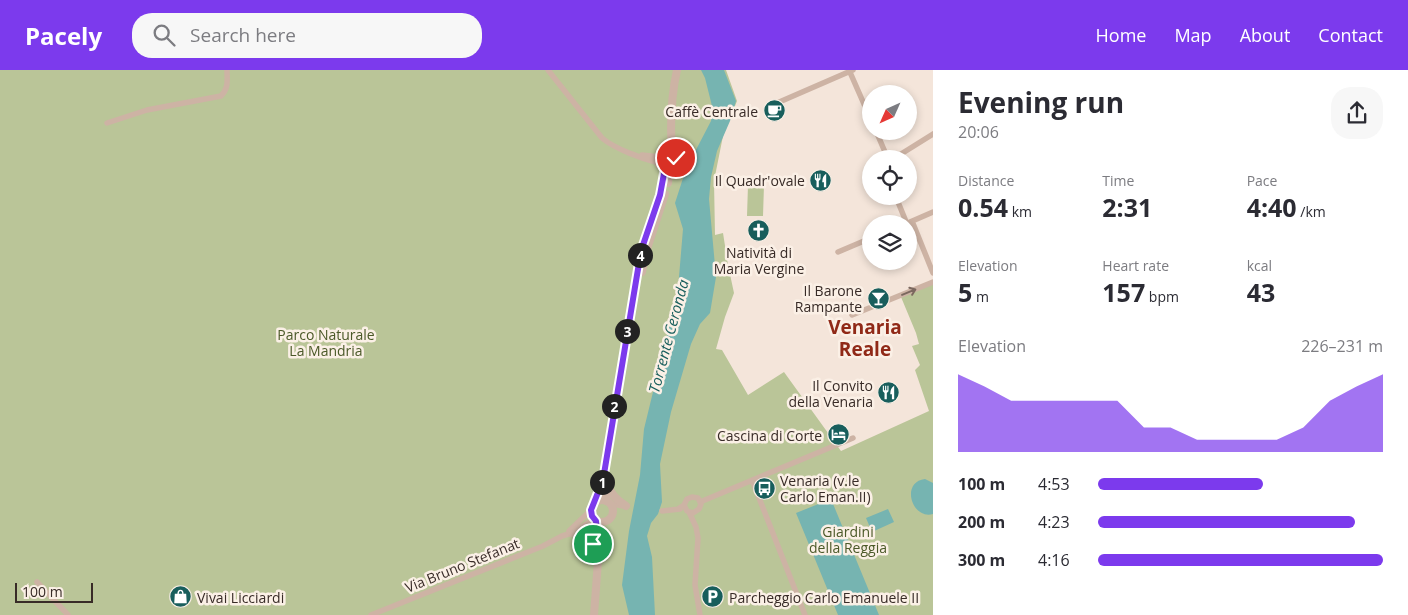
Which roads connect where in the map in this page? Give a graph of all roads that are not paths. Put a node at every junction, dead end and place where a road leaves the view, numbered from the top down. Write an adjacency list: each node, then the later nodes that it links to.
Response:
1 (226, 70): 7 (street)
2 (548, 70): 10 (street)
3 (677, 70): 10 (street)
4 (851, 70): 5 (street); 6 (street)
5 (862, 98)
6 (777, 103)
7 (107, 123)
8 (933, 134): 9 (street)
9 (907, 150)
10 (665, 160): 21 (street); 24 (street)
11 (933, 212): 12 (street)
12 (917, 219)
13 (917, 239): 16 (street)
14 (862, 242): 15 (street)
15 (838, 252)
16 (933, 272)
17 (933, 282): 18 (street, one-way to 17)
18 (852, 315)
19 (853, 438): 20 (street)
20 (752, 480): 22 (street); 41 (street)
21 (606, 481): 23 (street); 25 (street)
22 (700, 502): 26 (street); 28 (street)
23 (610, 505): 24 (street); 25 (street); 30 (street)
24 (593, 506): 29 (street); 33 (street, Via Bruno Stefanat)
25 (628, 506)
26 (686, 509): 27 (street); 28 (street); 31 (street)
27 (662, 511)
28 (698, 511): 31 (street)
29 (595, 520): 30 (street); 32 (street, Via Bruno Stefanat); 34 (street)
30 (606, 522): 35 (street)
31 (696, 527): 40 (street)
32 (572, 533): 33 (street, Via Bruno Stefanat); 34 (street)
33 (562, 536): 38 (street, Via Bruno Stefanat)
34 (598, 548): 35 (street)
35 (598, 561): 39 (street)
36 (37, 582): 37 (street)
37 (68, 615)
38 (371, 615)
39 (594, 615)
40 (700, 615)
41 (805, 615)

